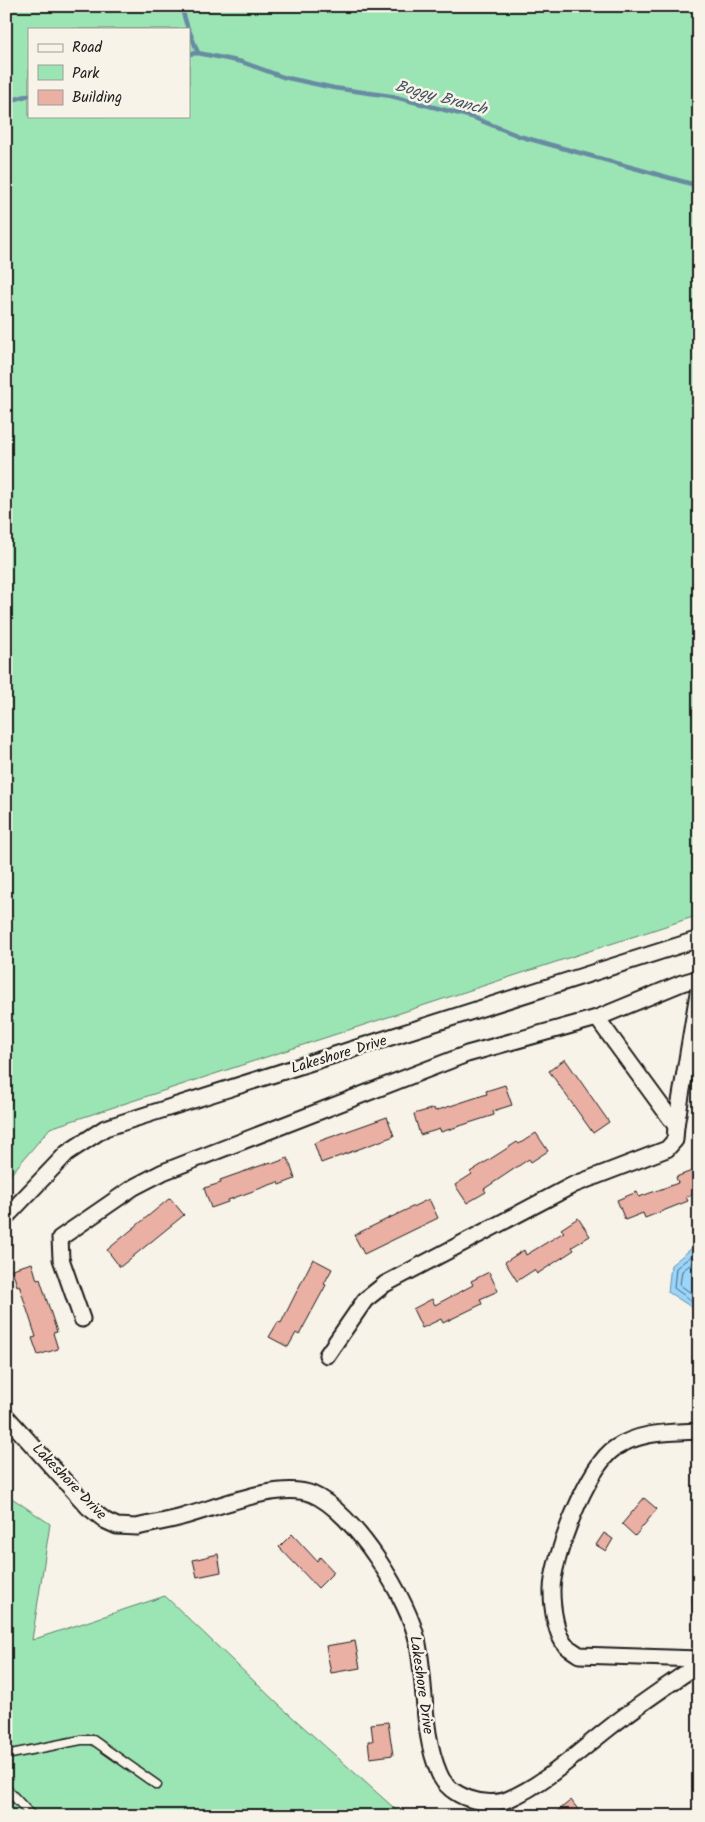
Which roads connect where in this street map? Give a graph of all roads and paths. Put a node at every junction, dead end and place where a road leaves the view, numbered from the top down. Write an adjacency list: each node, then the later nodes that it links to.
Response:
1 (699, 939): 6 (street, Lakeshore Drive)
2 (699, 978): 4 (street)
3 (699, 987): 5 (street)
4 (598, 1018): 5 (street); 7 (street)
5 (676, 1126): 8 (street)
6 (6, 1217)
7 (82, 1319)
8 (327, 1355)
9 (6, 1416): 12 (street, Lakeshore Drive)
10 (699, 1430): 11 (street)
11 (699, 1659)
12 (699, 1664)
13 (6, 1755): 14 (lane)
14 (157, 1785)
15 (6, 1788): 16 (lane)
16 (32, 1816)

